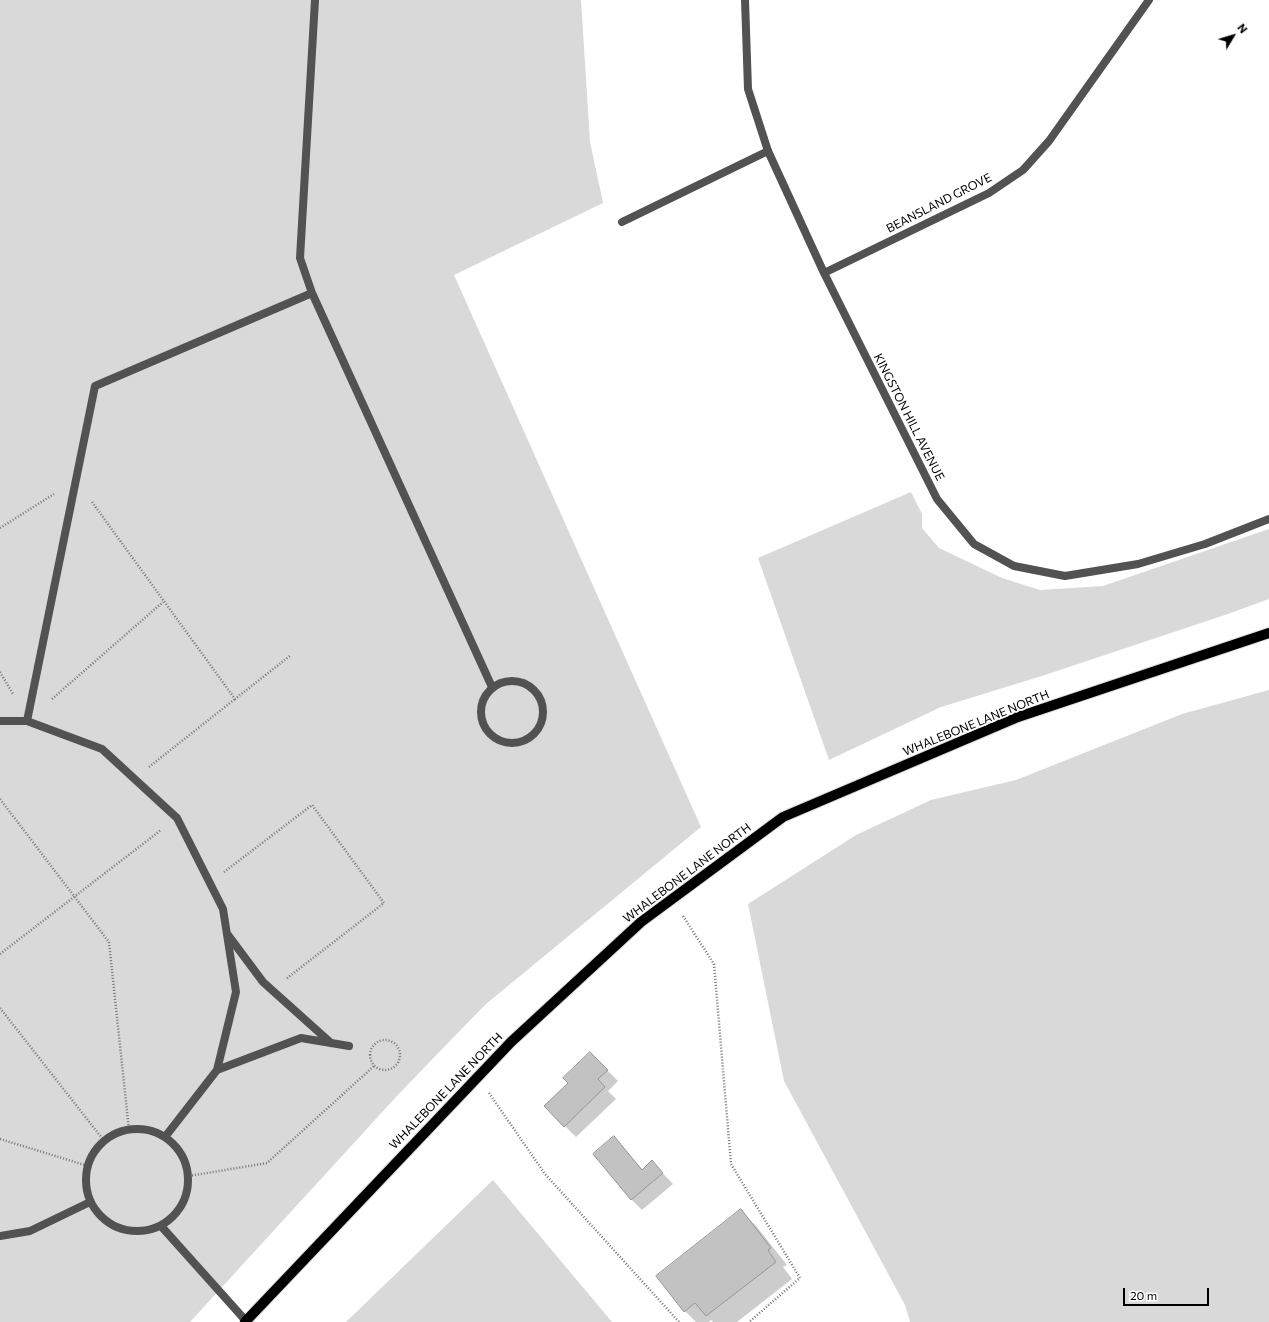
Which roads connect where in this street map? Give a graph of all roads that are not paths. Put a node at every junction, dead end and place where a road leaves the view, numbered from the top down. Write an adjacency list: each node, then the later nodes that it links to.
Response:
1 (316, 0): 7 (street)
2 (745, 0): 4 (street, KINGSTON HILL AVENUE)
3 (1149, 0): 6 (street, BEANSLAND GROVE)
4 (768, 151): 5 (street); 6 (street, KINGSTON HILL AVENUE)
5 (622, 222)
6 (824, 273): 8 (street, KINGSTON HILL AVENUE)
7 (312, 293): 10 (street); 12 (street)
8 (1269, 519)
9 (1269, 633): 21 (main road, WHALEBONE LANE NORTH)
10 (492, 687): 10 (street)
11 (0, 721): 12 (street)
12 (27, 721): 13 (street)
13 (227, 933): 14 (street); 16 (street)
14 (331, 1043): 15 (street); 16 (street)
15 (349, 1046)
16 (217, 1070): 17 (street)
17 (165, 1137): 18 (street); 19 (street)
18 (90, 1202): 19 (street); 20 (street)
19 (162, 1226): 21 (street)
20 (0, 1236)
21 (245, 1321)

